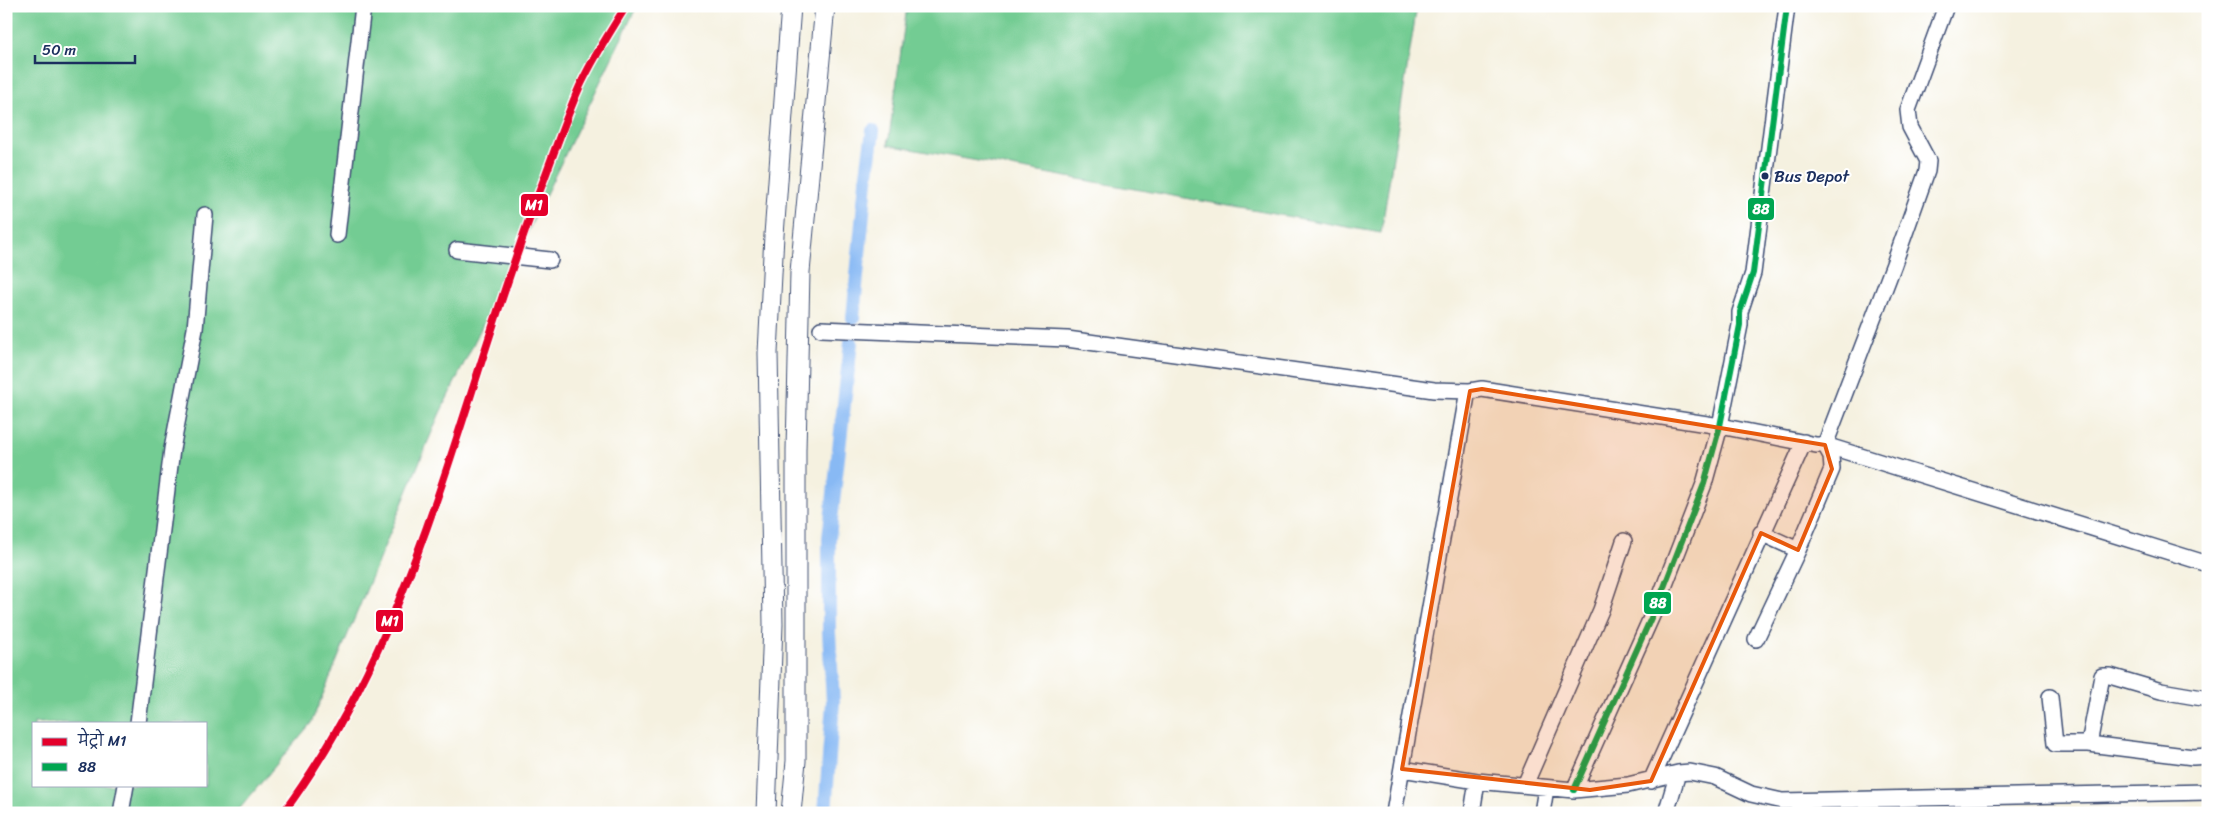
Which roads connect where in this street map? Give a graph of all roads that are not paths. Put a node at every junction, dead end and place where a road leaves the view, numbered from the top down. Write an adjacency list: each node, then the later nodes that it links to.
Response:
1 (363, 6): 7 (street)
2 (791, 6): 35 (main road)
3 (825, 6): 36 (main road)
4 (1787, 6): 12 (street)
5 (1946, 6): 14 (street)
6 (205, 215): 22 (street)
7 (337, 235)
8 (457, 250): 9 (street)
9 (550, 260)
10 (821, 329): 11 (street)
11 (1470, 391): 12 (street); 25 (street)
12 (1720, 426): 13 (street); 32 (street)
13 (1804, 442): 14 (street); 15 (street)
14 (1824, 445): 17 (street); 18 (street)
15 (1761, 534): 17 (street); 27 (street)
16 (1624, 541): 29 (street)
17 (1798, 550): 19 (street)
18 (2208, 564)
19 (1756, 639)
20 (2050, 697): 23 (street)
21 (2208, 699): 23 (street)
22 (138, 722)
23 (2089, 744): 24 (street)
24 (2208, 756)
25 (1402, 769): 28 (street); 37 (street)
26 (1678, 772): 27 (street); 33 (street); 40 (street)
27 (1651, 780): 32 (street)
28 (1477, 781): 29 (street); 38 (street)
29 (1525, 785): 31 (street)
30 (126, 786): 34 (street)
31 (1546, 788): 32 (street); 39 (street)
32 (1574, 790)
33 (2208, 792)
34 (121, 813)
35 (766, 813)
36 (791, 813)
37 (1394, 813)
38 (1472, 813)
39 (1542, 813)
40 (1666, 813)

